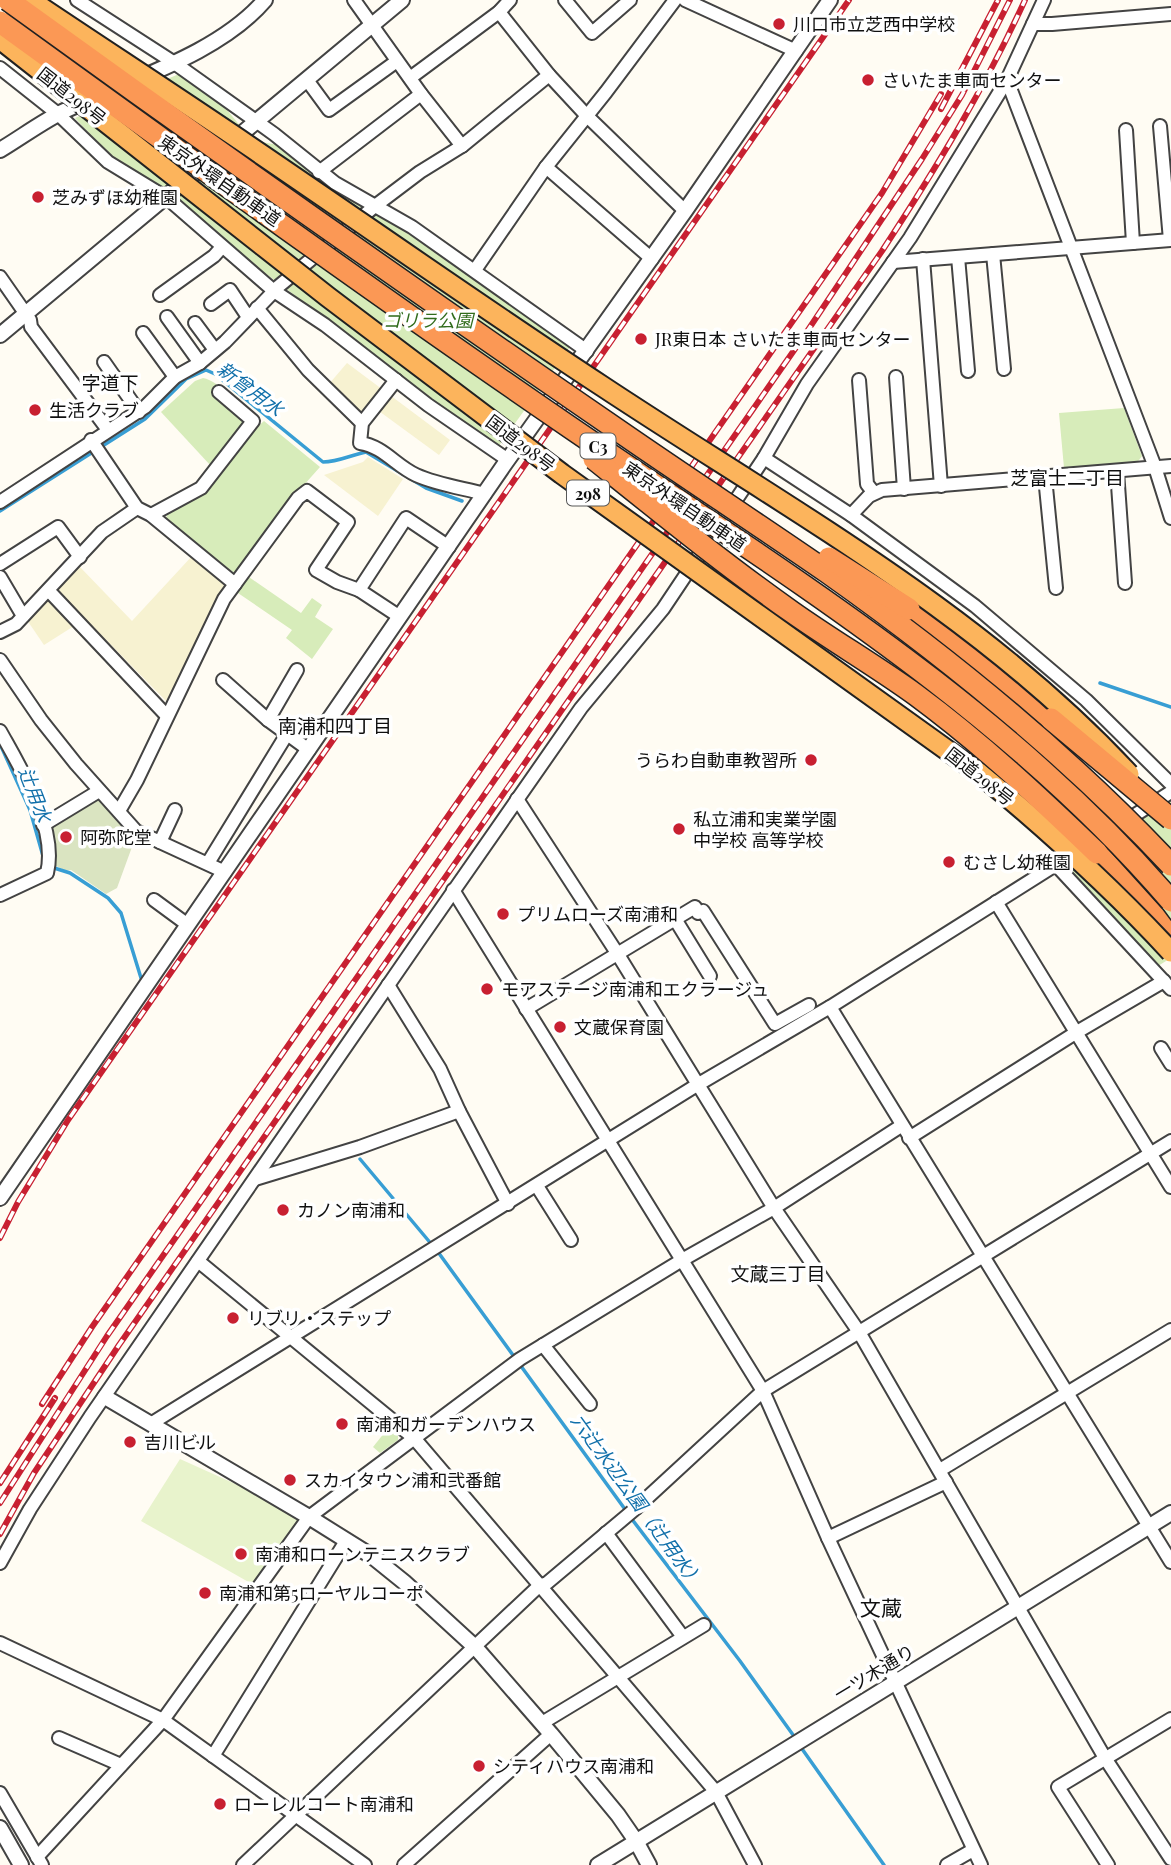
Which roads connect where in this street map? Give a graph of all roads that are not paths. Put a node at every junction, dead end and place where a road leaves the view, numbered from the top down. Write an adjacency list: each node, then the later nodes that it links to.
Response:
1 (8, 0): 79 (highway, 東京外環自動車道 / C3, bridge)
2 (30, 0): 119 (highway, bridge)
3 (77, 0): 22 (street)
4 (265, 0): 22 (street)
5 (354, 0): 18 (street)
6 (402, 0): 18 (street)
7 (510, 0): 14 (street)
8 (565, 0): 9 (street)
9 (630, 0)
10 (676, 0): 30 (street)
11 (685, 0): 20 (street)
12 (830, 0): 20 (street)
13 (1044, 0): 17 (street)
14 (499, 12): 24 (street); 25 (street)
15 (1171, 14): 17 (street)
16 (0, 22): 55 (highway, 東京外環自動車道 / C3, bridge)
17 (1033, 24): 27 (street)
18 (373, 26): 21 (street); 26 (street)
19 (0, 39): 134 (highway, 国道298号 / 298, bridge)
20 (796, 51): 40 (street)
21 (397, 61): 25 (street); 26 (street)
22 (173, 62): 29 (street); 31 (street)
23 (0, 68): 29 (street)
24 (549, 75): 30 (street); 34 (street)
25 (410, 78): 28 (street)
26 (307, 80): 31 (street)
27 (1007, 80): 44 (street); 49 (street)
28 (421, 94): 34 (street); 37 (street)
29 (58, 114): 35 (street); 38 (street)
30 (587, 117): 36 (street); 40 (street)
31 (257, 122): 37 (street); 38 (street)
32 (1160, 126): 41 (street)
33 (1126, 130): 42 (street)
34 (462, 146): 39 (street)
35 (0, 150)
36 (546, 167): 47 (street); 50 (street)
37 (319, 172): 39 (street)
38 (167, 198): 43 (street); 57 (street)
39 (375, 205): 50 (street); 52 (street)
40 (685, 211): 47 (street)
41 (1171, 240): 42 (street)
42 (1133, 243): 44 (street)
43 (222, 247): 52 (street); 53 (street)
44 (1072, 247): 45 (street); 81 (street)
45 (993, 254): 46 (street); 66 (street)
46 (958, 257): 48 (street); 67 (street)
47 (652, 259): 63 (street)
48 (923, 260): 49 (street); 84 (street)
49 (893, 262): 77 (street)
50 (475, 270): 63 (street)
51 (0, 277): 57 (street)
52 (274, 291): 56 (street); 70 (street)
53 (160, 295)
54 (211, 304): 56 (street)
55 (405, 311): 129 (highway, 東京外環自動車道 / C3, bridge); 133 (highway, bridge)
56 (252, 312): 62 (street); 74 (street)
57 (26, 314): 61 (street); 75 (street)
58 (167, 317): 65 (street)
59 (195, 323): 62 (street)
60 (143, 333): 68 (street)
61 (0, 335)
62 (215, 350): 65 (street)
63 (587, 351): 78 (street)
64 (104, 362): 73 (street)
65 (200, 363): 68 (street)
66 (1004, 369)
67 (968, 371)
68 (175, 377): 73 (street)
69 (896, 377): 85 (street)
70 (396, 380): 74 (street); 78 (street)
71 (859, 380): 86 (street)
72 (219, 392): 90 (street)
73 (139, 412): 75 (street)
74 (362, 423): 87 (street)
75 (108, 430): 76 (street)
76 (92, 442): 88 (street); 89 (street)
77 (764, 458): 91 (street); 116 (street)
78 (508, 460): 87 (street)
79 (663, 462): 119 (highway, bridge); 124 (highway, 東京外環自動車道 / C3, bridge)
80 (1171, 466): 81 (street)
81 (1155, 467): 82 (street); 92 (street)
82 (1116, 471): 83 (street); 97 (street)
83 (1045, 477): 84 (street); 99 (street)
84 (941, 486): 85 (street)
85 (904, 489): 86 (street)
86 (874, 493): 91 (street)
87 (485, 494): 93 (street)
88 (0, 502)
89 (138, 508): 90 (street); 94 (street)
90 (151, 515): 98 (street)
91 (851, 515): 113 (street)
92 (1171, 519)
93 (449, 547): 100 (street); 103 (street)
94 (80, 557): 95 (street); 101 (street)
95 (0, 564)
96 (0, 578): 102 (street)
97 (1125, 583)
98 (235, 584): 100 (street); 108 (street)
99 (1056, 588)
100 (359, 590): 103 (street)
101 (49, 591): 102 (street); 108 (street)
102 (23, 616): 104 (street)
103 (400, 617): 112 (street)
104 (0, 632)
105 (0, 660): 114 (street)
106 (297, 670): 109 (street)
107 (223, 680): 109 (street)
108 (167, 716): 118 (street)
109 (268, 720): 111 (street)
110 (0, 730): 120 (street)
111 (286, 734): 112 (street); 122 (street)
112 (309, 750): 125 (street)
113 (1171, 784)
114 (99, 791): 118 (street); 120 (street)
115 (1171, 792): 123 (street)
116 (517, 799): 126 (street); 135 (street)
117 (175, 810): 121 (street)
118 (119, 811): 121 (street)
119 (1171, 819)
120 (43, 825): 127 (street)
121 (160, 842): 122 (street)
122 (208, 863): 125 (street)
123 (1056, 864): 130 (street); 138 (street)
124 (1171, 865)
125 (225, 872): 132 (street)
126 (453, 890): 137 (street); 141 (street)
127 (0, 895)
128 (154, 900): 132 (street)
129 (1171, 901)
130 (996, 902): 140 (street); 142 (street)
131 (675, 919): 135 (street); 136 (street); 139 (street)
132 (188, 925): 155 (street)
133 (1171, 939)
134 (1171, 952)
135 (617, 953): 141 (street); 145 (street)
136 (710, 976)
137 (388, 985): 146 (street); 152 (street)
138 (1167, 985): 142 (street)
139 (809, 1005)
140 (830, 1007): 145 (street); 147 (street)
141 (526, 1009): 150 (street)
142 (1077, 1032): 148 (street); 151 (street)
143 (1161, 1048): 144 (street)
144 (1171, 1064)
145 (697, 1085): 150 (street); 157 (street)
146 (459, 1111): 152 (street); 156 (street)
147 (901, 1126): 148 (street); 157 (street)
148 (909, 1138): 159 (street)
149 (1171, 1140): 151 (street)
150 (610, 1141): 153 (street); 160 (street)
151 (1150, 1153): 154 (street); 159 (street)
152 (254, 1180): 161 (street)
153 (537, 1186): 156 (street); 158 (street)
154 (1171, 1187)
155 (0, 1197)
156 (508, 1204): 164 (street)
157 (774, 1208): 160 (street); 163 (street)
158 (571, 1240)
159 (981, 1256): 163 (street); 167 (street)
160 (682, 1259): 165 (street); 166 (street)
161 (198, 1261): 164 (street); 168 (street)
162 (1171, 1330): 167 (street)
163 (859, 1332): 166 (street); 172 (street)
164 (290, 1338): 170 (street); 171 (street)
165 (543, 1345): 169 (street); 171 (street)
166 (763, 1391): 177 (street); 178 (street)
167 (1066, 1393): 172 (street); 176 (street)
168 (105, 1397): 170 (street); 181 (street)
169 (590, 1404)
170 (152, 1423): 175 (street)
171 (414, 1438): 175 (street); 182 (street)
172 (940, 1470): 173 (street)
173 (946, 1482): 178 (street); 183 (street)
174 (1171, 1513): 176 (street, 一ツ木通り)
175 (309, 1517): 179 (street); 191 (street)
176 (1149, 1526): 180 (street); 183 (street, 一ツ木通り)
177 (606, 1533): 182 (street); 185 (street)
178 (828, 1538): 189 (street)
179 (346, 1541): 187 (street); 194 (street)
180 (1171, 1562)
181 (0, 1563)
182 (539, 1586): 187 (street); 188 (street)
183 (1019, 1607): 189 (street, 一ツ木通り); 195 (street)
184 (704, 1625): 185 (street)
185 (683, 1637): 188 (street)
186 (0, 1643): 191 (street)
187 (476, 1648): 192 (street); 199 (street)
188 (617, 1676): 192 (street); 197 (street)
189 (896, 1680): 197 (street, 一ツ木通り); 202 (street)
190 (1171, 1718): 195 (street)
191 (163, 1720): 194 (street); 196 (street)
192 (547, 1729): 201 (street); 208 (street)
193 (59, 1738): 196 (street)
194 (213, 1756): 199 (street)
195 (1105, 1758): 203 (street); 214 (street)
196 (121, 1765): 204 (street)
197 (716, 1792): 201 (street, 一ツ木通り); 211 (street)
198 (0, 1793): 204 (street)
199 (297, 1816): 206 (street); 207 (street)
200 (0, 1828): 205 (street)
201 (636, 1841): 209 (street, 一ツ木通り); 210 (street)
202 (973, 1850): 212 (street); 213 (street)
203 (1171, 1859)
204 (39, 1861)
205 (22, 1865)
206 (243, 1865)
207 (365, 1865)
208 (404, 1865)
209 (598, 1865)
210 (649, 1865)
211 (755, 1865)
212 (947, 1865)
213 (981, 1865)
214 (1108, 1865)

